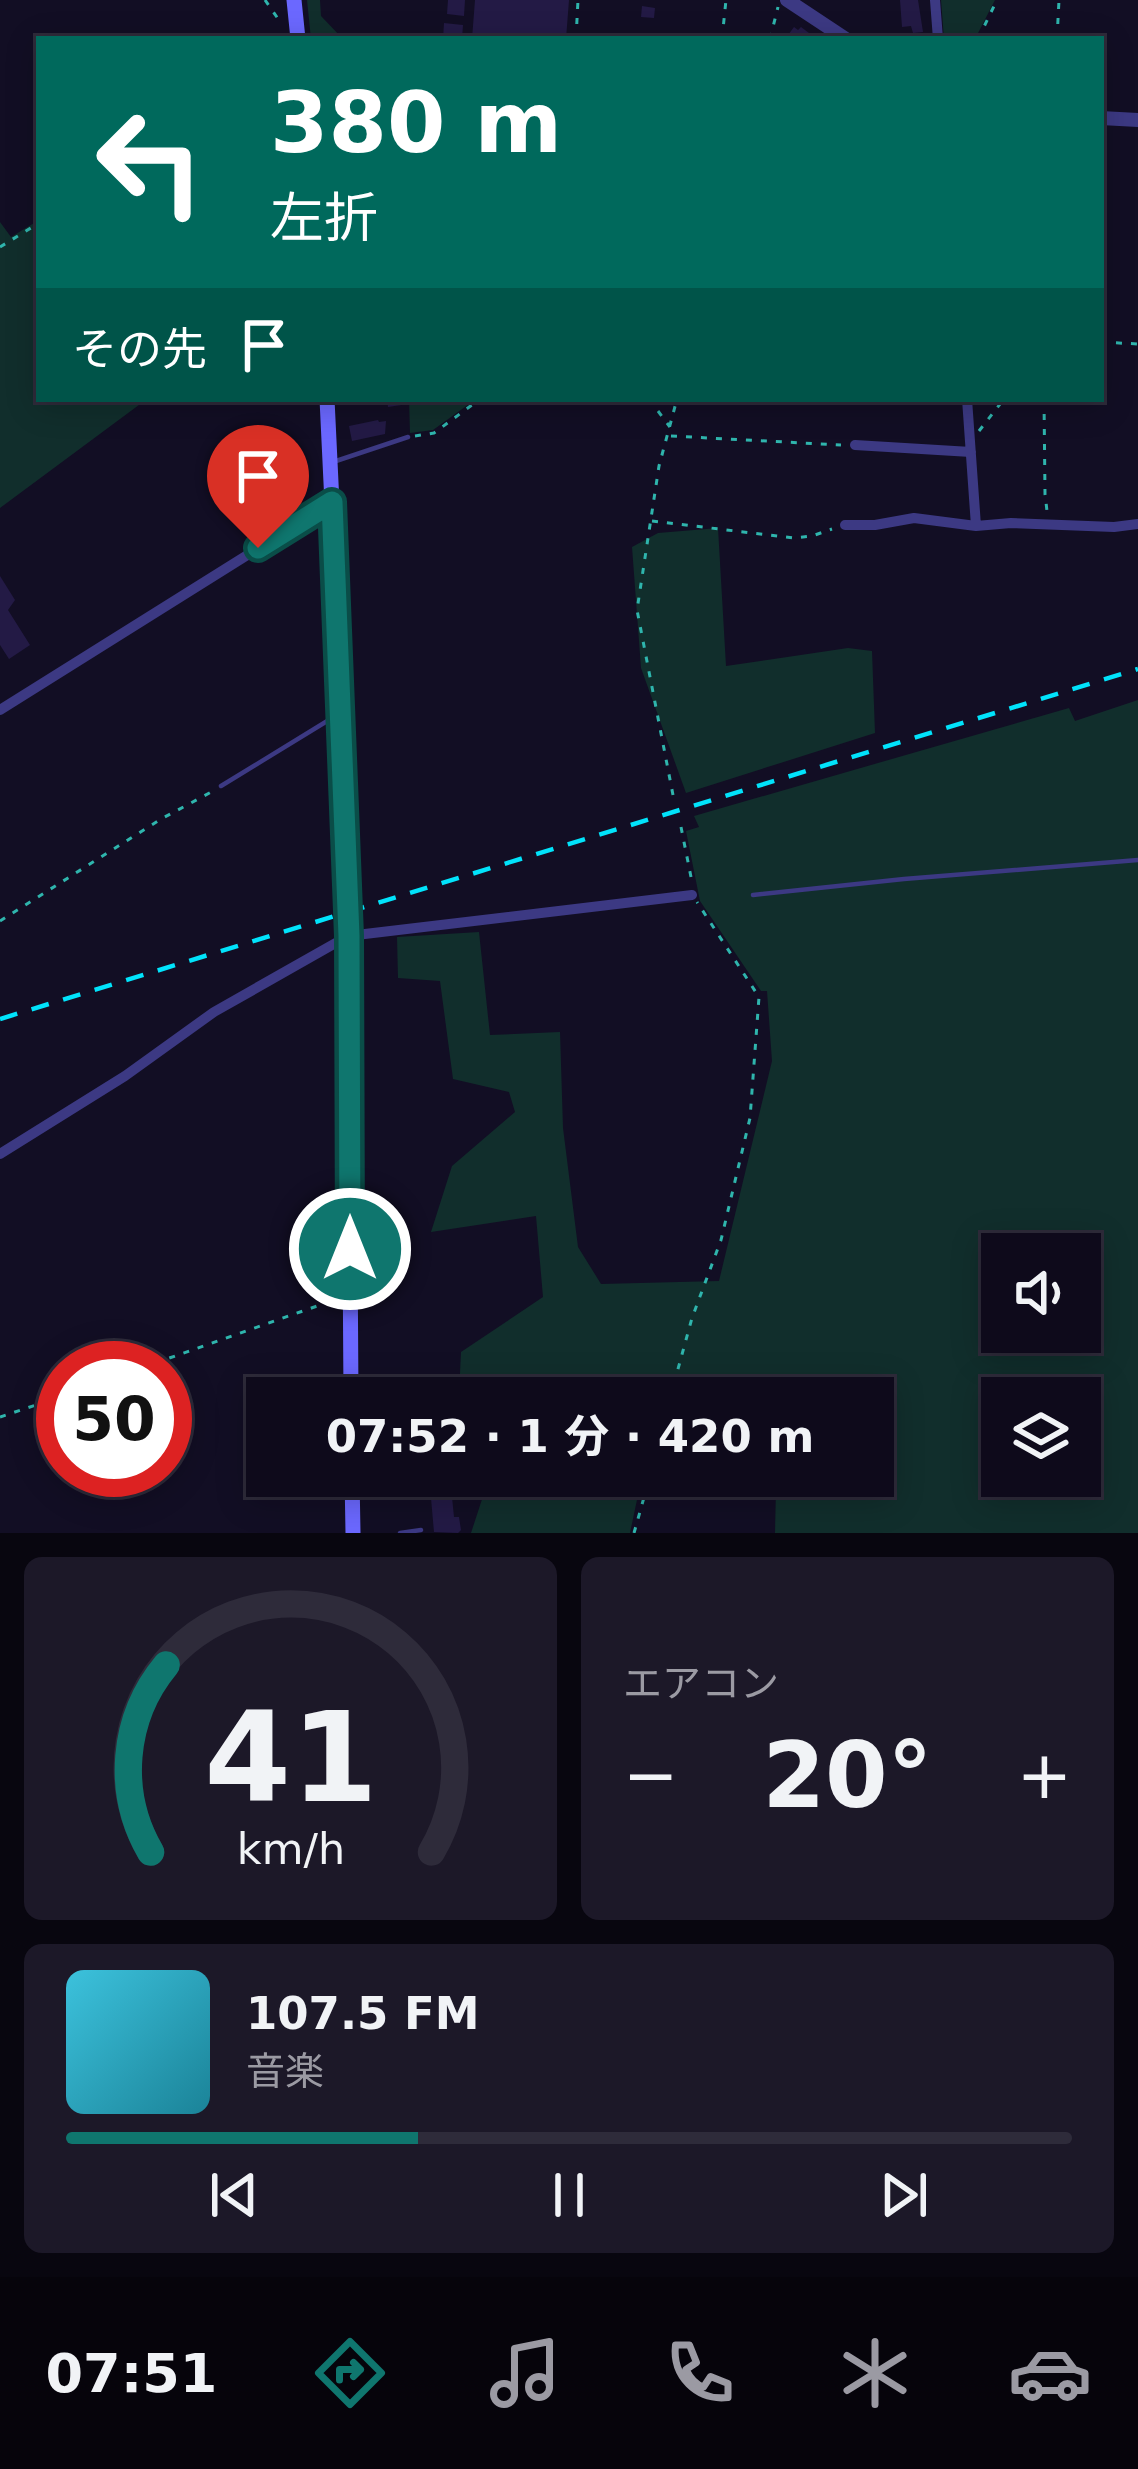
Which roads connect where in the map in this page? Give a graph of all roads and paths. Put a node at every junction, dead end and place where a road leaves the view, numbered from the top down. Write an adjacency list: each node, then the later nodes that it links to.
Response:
1 (265, 0): 9 (path)
2 (294, 0): 9 (main road)
3 (578, 0): 10 (path)
4 (726, 0): 11 (path)
5 (784, 0): 12 (path); 13 (street)
6 (935, 0): 14 (street)
7 (997, 0): 15 (path)
8 (1059, 0): 16 (path)
9 (292, 34)
10 (576, 36)
11 (722, 36)
12 (771, 36)
13 (841, 36)
14 (938, 36)
15 (979, 36)
16 (1057, 36)
17 (1104, 118): 18 (street)
18 (1138, 120)
19 (36, 225): 20 (path)
20 (0, 247)
21 (1104, 342): 22 (path)
22 (1138, 344)
23 (327, 402): 36 (main road)
24 (476, 402): 32 (path)
25 (652, 402): 30 (path)
26 (676, 402): 30 (path)
27 (967, 402): 33 (street)
28 (1002, 402): 33 (path)
29 (1044, 402): 42 (path)
30 (670, 427): 31 (path)
31 (668, 436): 34 (path); 38 (path)
32 (407, 437): 36 (lane)
33 (970, 437): 35 (street)
34 (855, 445): 35 (street)
35 (971, 452): 41 (street)
36 (330, 463): 37 (main road)
37 (332, 502): 43 (street); 44 (main road)
38 (650, 520): 40 (path); 46 (path)
39 (1138, 524): 42 (street)
40 (844, 525): 41 (street)
41 (976, 526): 42 (street)
42 (1050, 526)
43 (0, 710)
44 (342, 712): 45 (lane); 52 (main road)
45 (221, 786): 51 (path)
46 (673, 795)
47 (681, 827): 49 (path)
48 (1138, 860): 50 (lane)
49 (692, 895): 52 (street); 57 (path)
50 (753, 895)
51 (0, 921)
52 (349, 936): 53 (street); 54 (main road)
53 (0, 1154)
54 (350, 1294): 55 (path); 56 (main road)
55 (192, 1350)
56 (351, 1377)
57 (676, 1377)
58 (36, 1405): 59 (path)
59 (0, 1418)
60 (352, 1497): 63 (main road)
61 (644, 1497): 65 (path)
62 (421, 1530): 64 (lane)
63 (353, 1533)
64 (400, 1533)
65 (634, 1533)

